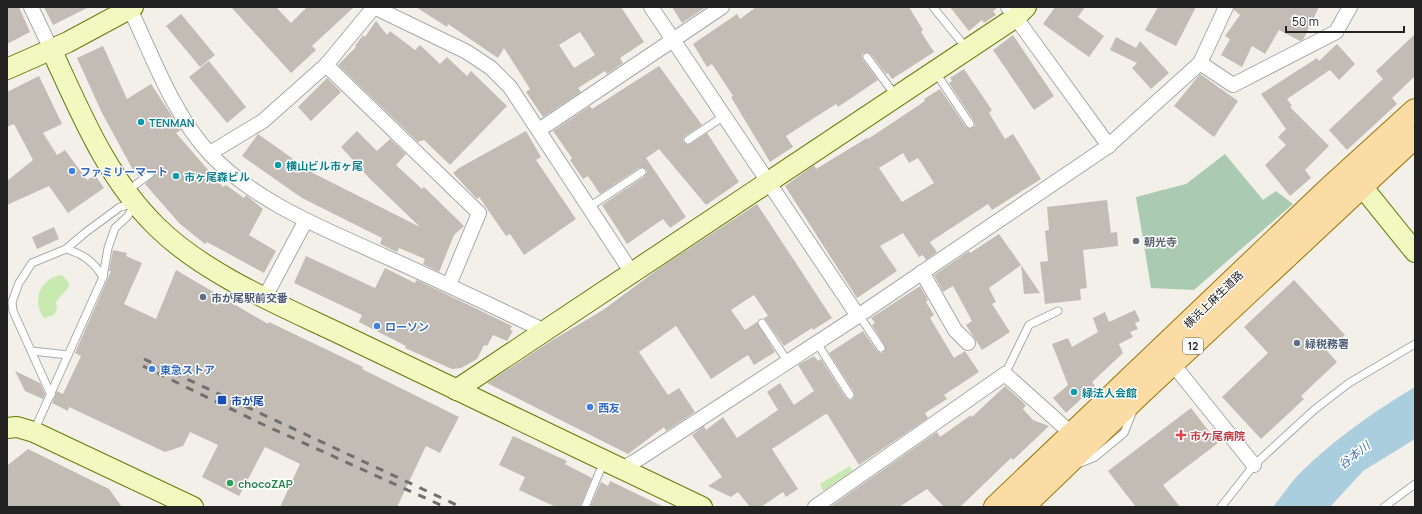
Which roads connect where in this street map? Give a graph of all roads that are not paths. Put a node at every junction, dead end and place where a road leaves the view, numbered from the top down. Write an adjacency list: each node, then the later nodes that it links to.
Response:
1 (31, 7): 11 (street)
2 (374, 7): 15 (street); 22 (street)
3 (652, 7): 10 (street)
4 (722, 7): 10 (street)
5 (933, 7): 12 (lane)
6 (1226, 7): 14 (street)
7 (1350, 7): 14 (street)
8 (131, 8): 11 (street); 26 (street)
9 (1017, 10): 12 (street); 25 (street)
10 (674, 40): 20 (street); 22 (street)
11 (51, 49): 16 (street); 32 (street)
12 (967, 49): 17 (street)
13 (867, 57): 18 (lane)
14 (1200, 63): 25 (street)
15 (326, 65): 26 (street); 40 (street)
16 (7, 69)
17 (935, 71): 18 (street); 21 (lane)
18 (896, 97): 30 (street)
19 (1415, 110): 27 (main road, 横浜上麻生道路 / 12)
20 (724, 116): 24 (lane); 30 (street)
21 (970, 124)
22 (539, 130): 33 (street)
23 (1415, 137): 31 (main road, 横浜上麻生道路 / 12)
24 (688, 140)
25 (1109, 146): 37 (street)
26 (210, 153): 34 (street)
27 (1349, 170): 31 (street); 52 (main road, 横浜上麻生道路 / 12)
28 (642, 172): 33 (lane)
29 (150, 174): 32 (lane)
30 (768, 182): 38 (street); 43 (street)
31 (1364, 186): 36 (street); 52 (main road, 横浜上麻生道路 / 12)
32 (130, 198): 35 (lane); 39 (lane); 41 (street)
33 (589, 207): 38 (street)
34 (306, 220): 40 (street); 41 (street)
35 (66, 249): 39 (lane); 50 (lane)
36 (1415, 252)
37 (922, 272): 43 (street); 47 (street)
38 (632, 273): 45 (street)
39 (103, 277): 51 (lane)
40 (449, 286): 45 (street)
41 (265, 297): 55 (street)
42 (1058, 311): 54 (lane)
43 (859, 315): 46 (street); 49 (lane)
44 (762, 323): 53 (lane)
45 (545, 331): 55 (street)
46 (817, 343): 53 (street); 57 (lane)
47 (968, 343)
48 (1415, 344): 62 (lane)
49 (881, 348)
50 (32, 351): 51 (lane); 56 (lane)
51 (68, 355): 56 (lane)
52 (1167, 356): 60 (main road, 横浜上麻生道路 / 12); 62 (street); 64 (main road, 横浜上麻生道路 / 12)
53 (788, 362): 61 (street)
54 (1005, 374): 60 (street); 68 (street)
55 (456, 390): 61 (street)
56 (51, 395): 59 (lane)
57 (850, 395)
58 (8, 424): 59 (street)
59 (34, 432): 65 (street)
60 (1071, 433): 69 (main road, 横浜上麻生道路 / 12)
61 (614, 465): 66 (lane); 67 (street)
62 (1254, 465): 70 (lane)
63 (1415, 484): 71 (lane)
64 (1030, 505)
65 (193, 507)
66 (585, 507)
67 (702, 507)
68 (815, 507)
69 (995, 507)
70 (1221, 507)
71 (1384, 507)

